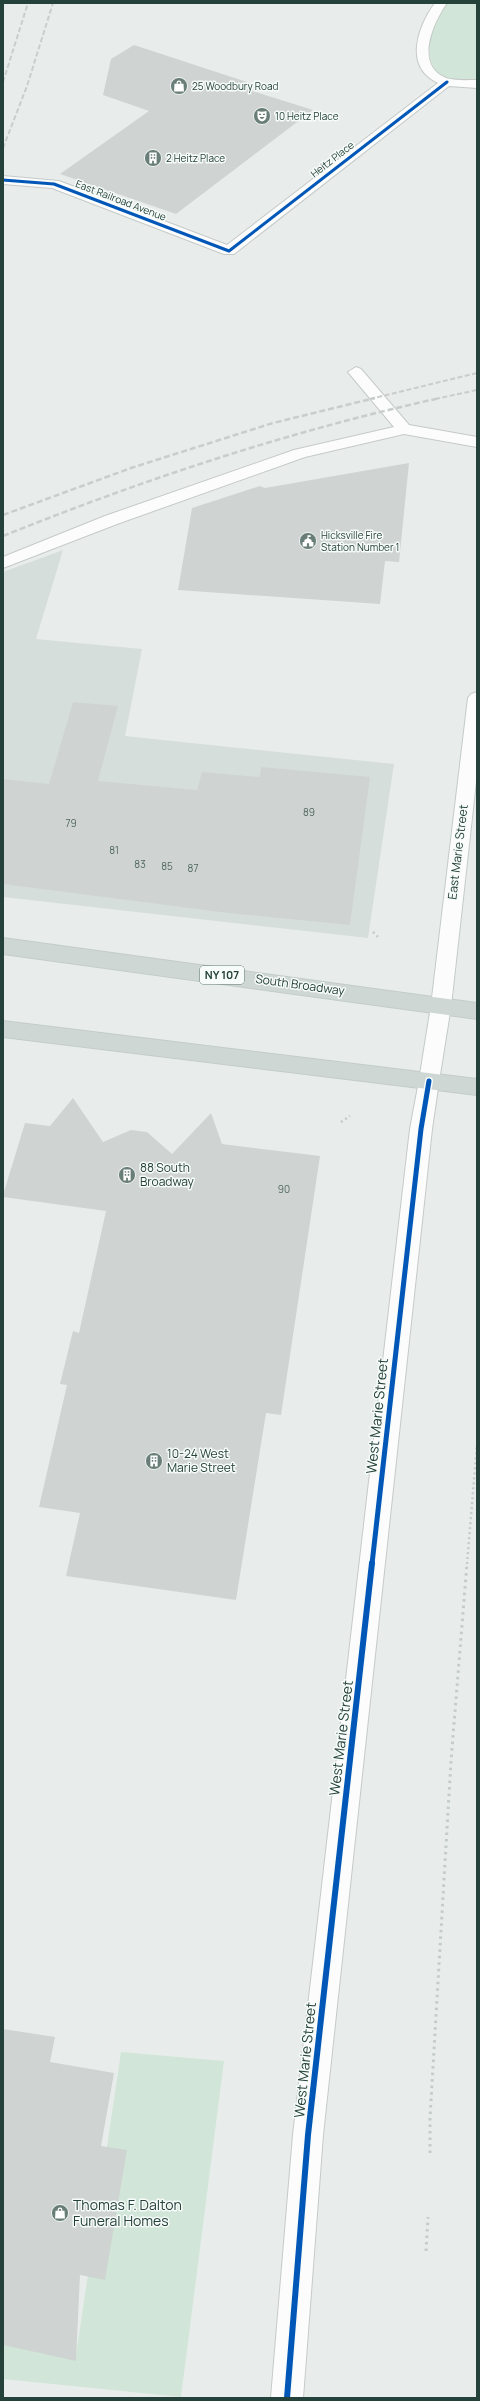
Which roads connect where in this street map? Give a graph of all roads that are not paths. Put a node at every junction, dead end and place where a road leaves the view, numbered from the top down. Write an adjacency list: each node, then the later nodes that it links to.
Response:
1 (441, 3): 2 (street)
2 (447, 82): 3 (street); 5 (street, Heitz Place)
3 (477, 84)
4 (3, 180): 5 (street, East Railroad Avenue)
5 (228, 251)
6 (356, 372): 7 (street)
7 (404, 428): 8 (street); 9 (street)
8 (477, 442)
9 (3, 563)
10 (477, 698): 12 (street, East Marie Street)
11 (3, 946): 12 (main road, South Broadway / NY 107)
12 (441, 1006): 13 (main road, South Broadway / NY 107); 15 (street, West Marie Street)
13 (477, 1011)
14 (3, 1029): 15 (main road)
15 (429, 1081): 16 (main road); 17 (street, West Marie Street)
16 (477, 1087)
17 (287, 2398)

